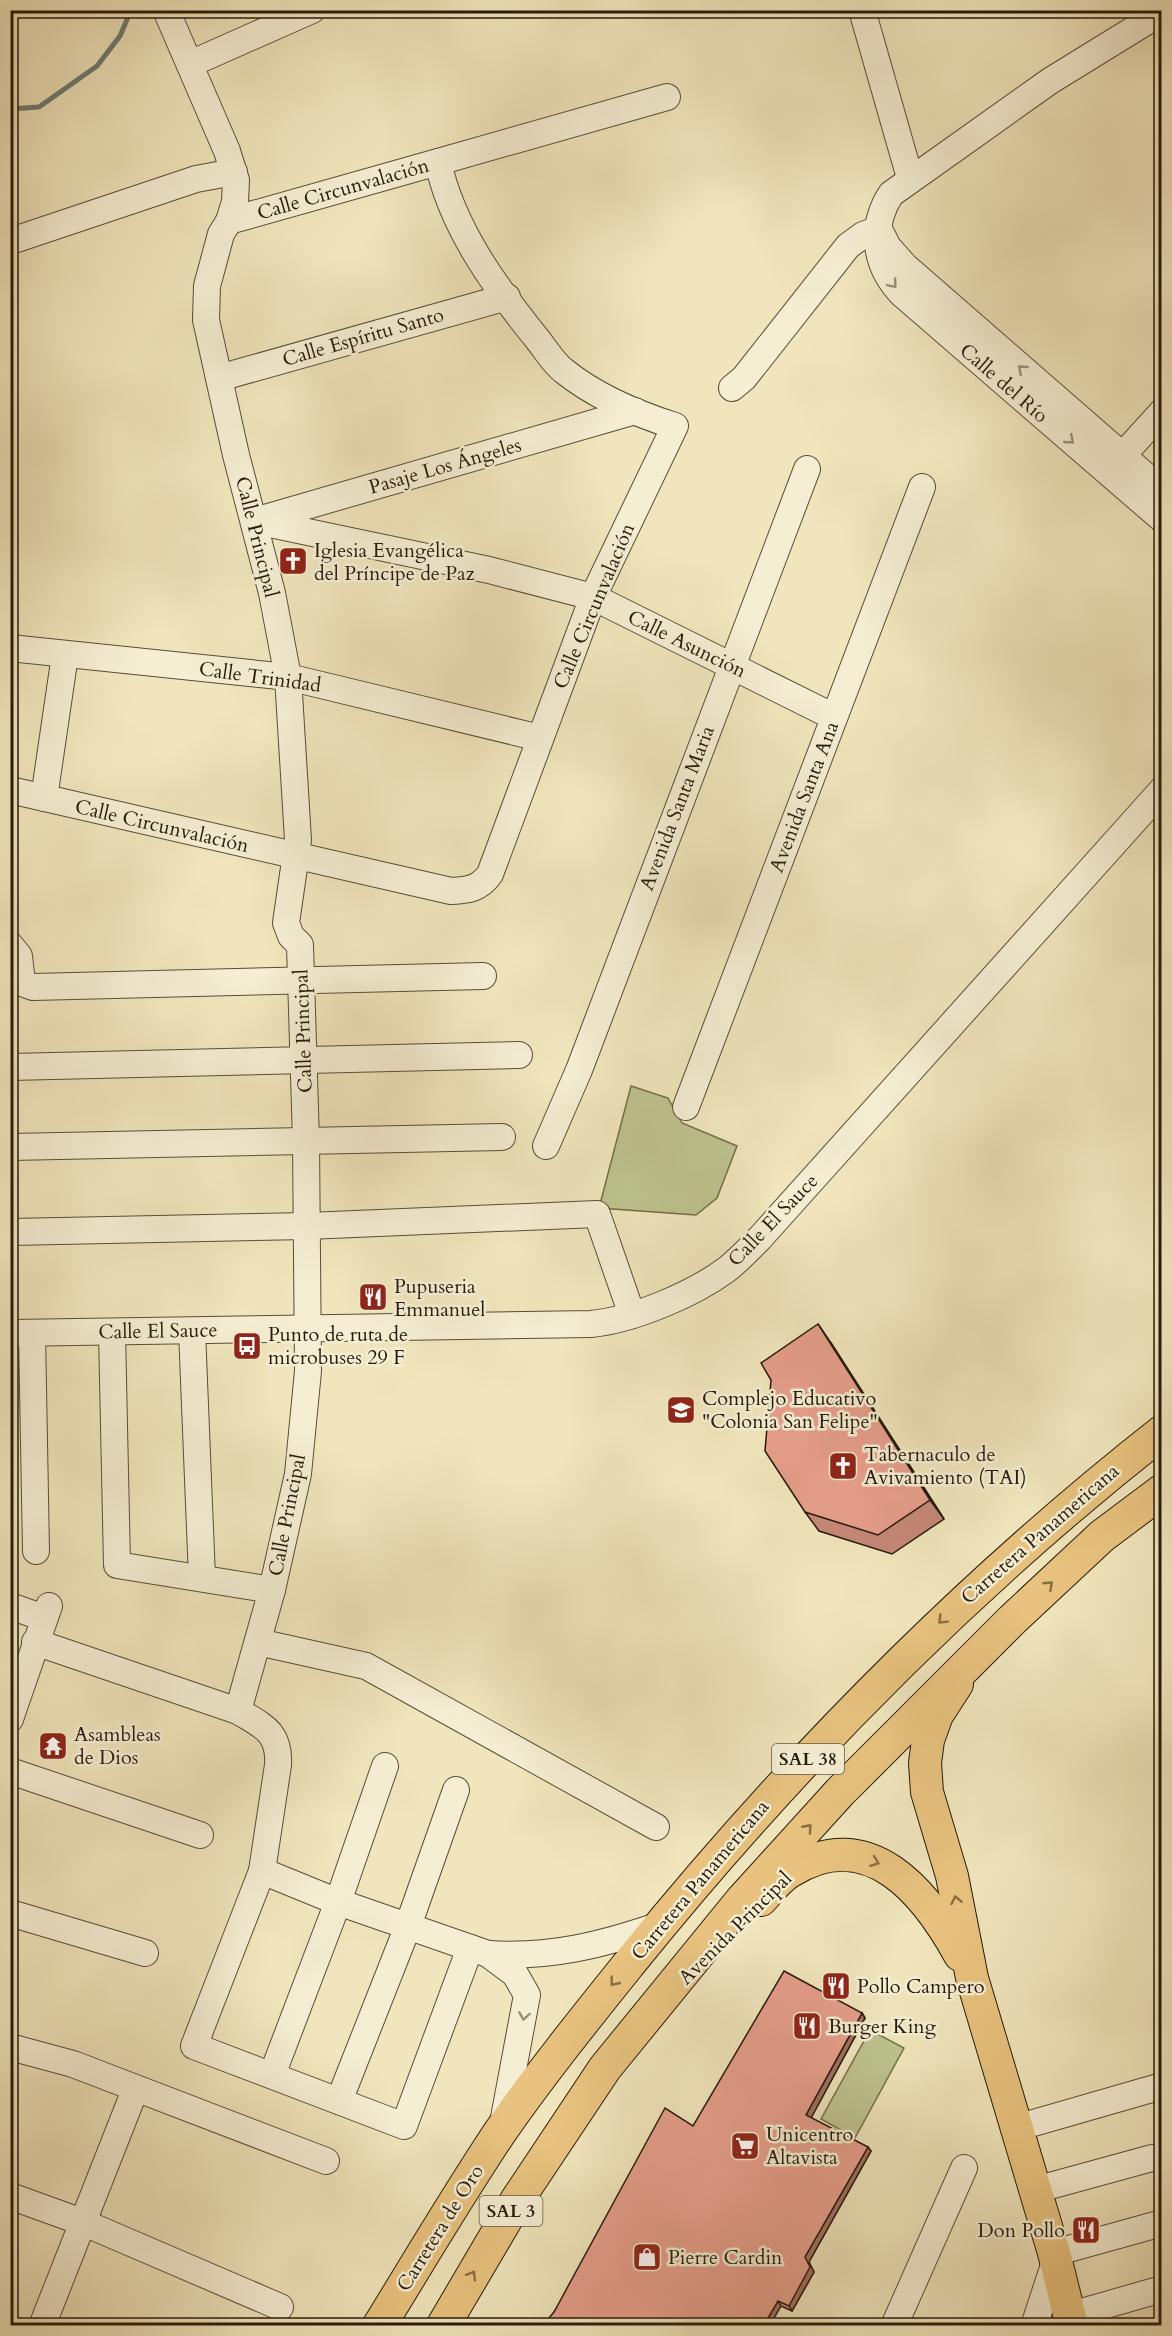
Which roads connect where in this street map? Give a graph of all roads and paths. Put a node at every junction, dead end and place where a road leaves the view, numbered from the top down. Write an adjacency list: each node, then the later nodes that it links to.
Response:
1 (166, 10): 5 (street, Calle Principal)
2 (312, 10): 5 (street)
3 (862, 10): 9 (street)
4 (1158, 20): 9 (street, Calle del Río)
5 (190, 64): 8 (street, Calle Principal)
6 (667, 97): 7 (street)
7 (438, 162): 10 (street, Calle Circunvalación); 13 (street, Calle Circunvalación)
8 (234, 172): 10 (street, Calle Principal); 12 (street)
9 (910, 178): 11 (street, Calle del Río)
10 (229, 221): 14 (street, Calle Principal)
11 (879, 229): 15 (street); 18 (street, Calle del Río)
12 (11, 241)
13 (507, 297): 14 (street, Calle Espíritu Santo); 16 (street, Calle Circunvalación)
14 (219, 378): 23 (street, Calle Principal)
15 (732, 388)
16 (635, 411): 23 (street, Pasaje Los Ángeles); 24 (street, Calle Circunvalación)
17 (1161, 412): 18 (street)
18 (1115, 464): 21 (street, Calle del Río); 22 (street, Calle del Río)
19 (807, 469): 27 (street, Avenida Santa Maria)
20 (922, 487): 29 (street, Avenida Santa Ana)
21 (1161, 490)
22 (1161, 519)
23 (255, 521): 24 (street, Calle Asunción); 28 (street, Calle Principal)
24 (593, 597): 27 (street, Calle Asunción); 30 (street, Calle Circunvalación)
25 (10, 648): 26 (street, Calle Trinidad)
26 (65, 655): 28 (street, Calle Trinidad); 33 (street)
27 (731, 666): 29 (street, Calle Asunción); 44 (street, Avenida Santa Maria)
28 (288, 677): 30 (street, Calle Trinidad); 34 (street, Calle Principal)
29 (834, 717): 41 (street, Avenida Santa Ana)
30 (540, 738): 34 (street, Calle Circunvalación)
31 (10, 790): 33 (street, Calle Circunvalación)
32 (1161, 790): 48 (street, Calle El Sauce)
33 (44, 798): 34 (street, Calle Circunvalación)
34 (296, 857): 37 (street, Calle Principal)
35 (10, 945): 37 (street)
36 (483, 976): 37 (street)
37 (301, 980): 39 (street, Calle Principal)
38 (519, 1055): 39 (street)
39 (303, 1061): 40 (street); 43 (street, Calle Principal)
40 (10, 1067)
41 (686, 1107)
42 (502, 1137): 43 (street)
43 (306, 1142): 45 (street); 46 (street, Calle Principal)
44 (546, 1146)
45 (10, 1148)
46 (307, 1226): 47 (street); 48 (street); 49 (street, Calle Principal)
47 (10, 1232)
48 (632, 1316): 49 (street, Calle El Sauce)
49 (309, 1329): 50 (street, Calle El Sauce); 57 (street, Calle Principal)
50 (192, 1331): 51 (street, Calle El Sauce); 56 (street)
51 (112, 1332): 52 (street, Calle El Sauce); 56 (street)
52 (21, 1333): 55 (street)
53 (1161, 1432): 72 (highway, Carretera Panamericana / SAL 38, one-way to 72)
54 (1161, 1491): 59 (highway, SAL 38, one-way to 54)
55 (36, 1551)
56 (202, 1578): 57 (street)
57 (272, 1590): 61 (street, Calle Principal)
58 (10, 1606): 60 (street)
59 (1012, 1620): 76 (main road, Avenida Principal, one-way to 59); 77 (highway, SAL 38, one-way to 59)
60 (35, 1642): 62 (street); 63 (street)
61 (258, 1642): 62 (street, Calle Principal); 67 (street)
62 (238, 1711): 69 (street)
63 (10, 1719)
64 (385, 1766): 70 (street)
65 (10, 1771): 68 (street)
66 (456, 1790): 73 (street)
67 (656, 1827)
68 (200, 1835)
69 (262, 1871): 70 (street); 79 (street)
70 (338, 1902): 73 (street); 79 (street)
71 (10, 1913): 75 (street)
72 (660, 1925): 74 (street); 85 (highway, Carretera Panamericana / SAL 38, one-way to 85)
73 (408, 1926): 74 (street); 83 (street)
74 (479, 1951): 83 (street); 85 (street, one-way to 85)
75 (145, 1953)
76 (972, 1978): 77 (main road, Avenida Principal, one-way to 76); 84 (main road, Avenida Principal)
77 (634, 2029): 82 (highway, SAL 38)
78 (10, 2047): 81 (street)
79 (272, 2075): 83 (street)
80 (1161, 2086): 84 (street)
81 (135, 2090): 87 (street); 91 (street)
82 (584, 2099): 99 (highway, SAL 3, one-way to 82)
83 (339, 2101)
84 (1016, 2128): 89 (main road, Avenida Principal)
85 (501, 2131): 98 (highway, Carretera de Oro / SAL 3)
86 (1152, 2158): 89 (street)
87 (326, 2161)
88 (964, 2168): 100 (street)
89 (1035, 2190): 93 (main road, Avenida Principal)
90 (10, 2196): 91 (street)
91 (82, 2222): 95 (street); 97 (street)
92 (1161, 2223): 93 (street)
93 (1055, 2256): 96 (main road, Avenida Principal); 101 (street)
94 (1161, 2289): 96 (street)
95 (280, 2307)
96 (1071, 2316): 102 (street)
97 (42, 2325)
98 (379, 2325)
99 (442, 2325)
100 (894, 2325)
101 (1034, 2325)
102 (1041, 2325)

